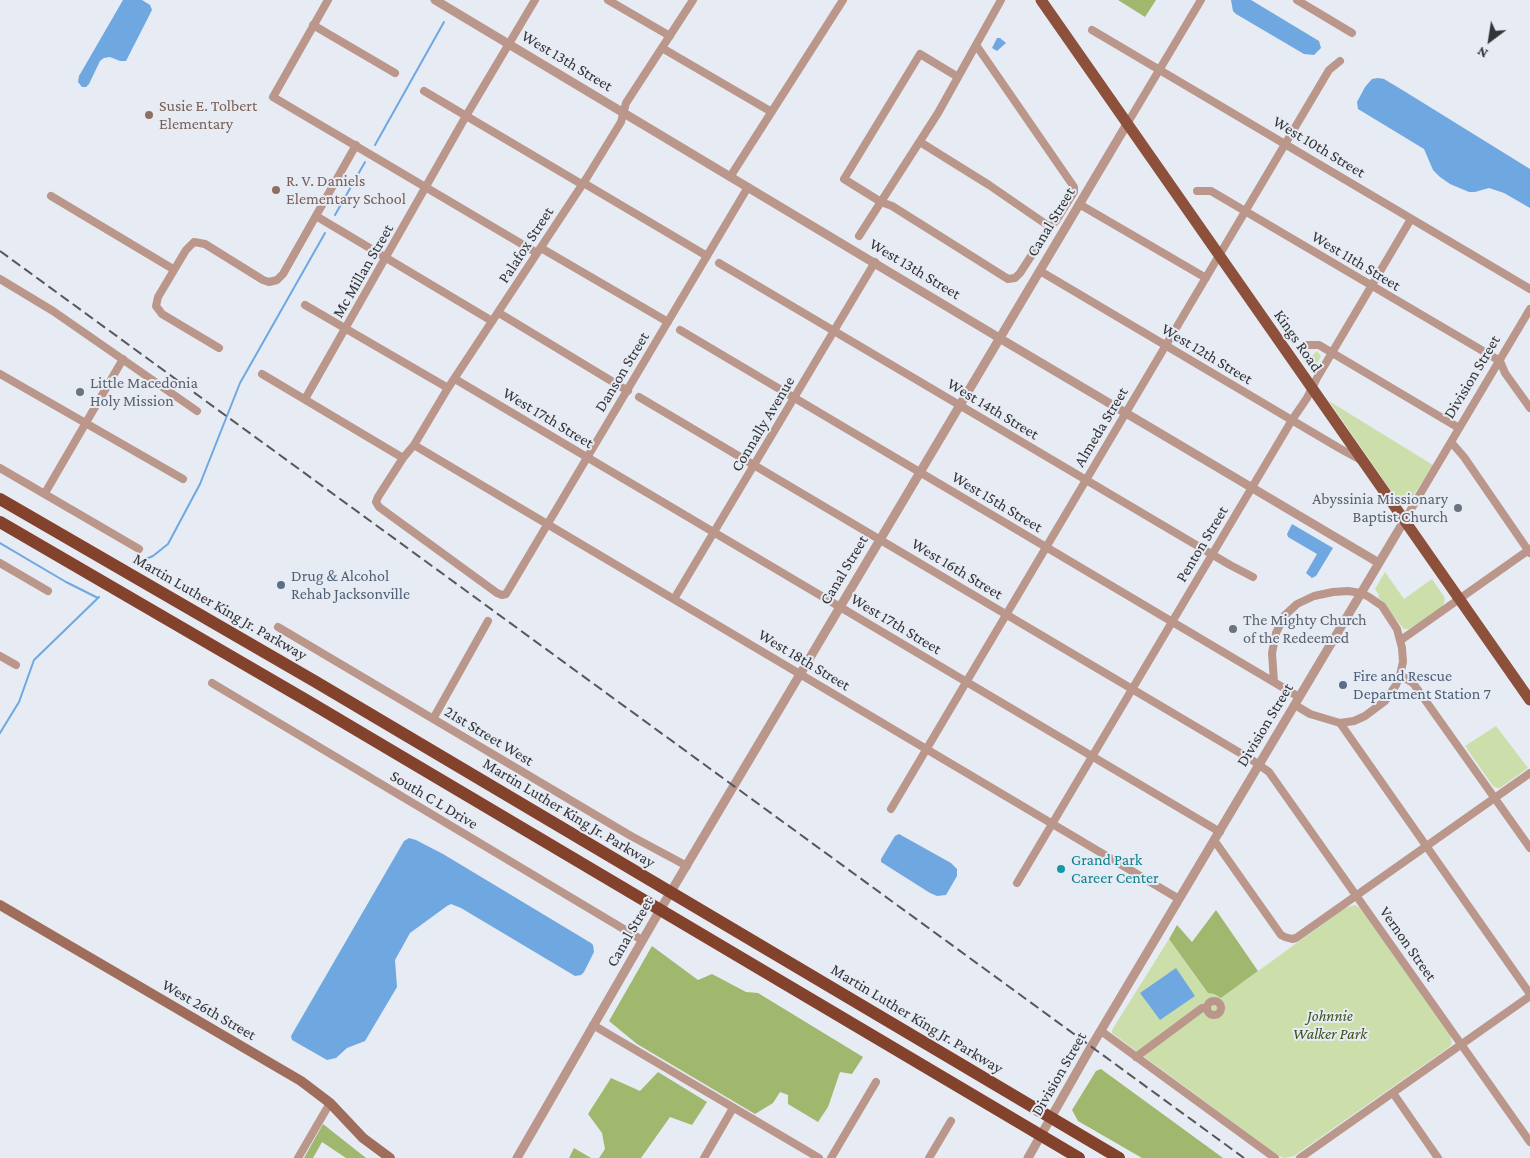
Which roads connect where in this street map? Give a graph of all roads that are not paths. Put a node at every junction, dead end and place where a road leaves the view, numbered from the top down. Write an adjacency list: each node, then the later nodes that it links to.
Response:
1 (328, 0): 11 (street)
2 (435, 0): 15 (street, West 13th Street)
3 (535, 0): 15 (street, Mc Millan Street)
4 (608, 0): 14 (street)
5 (693, 0): 14 (street, Palafox Street)
6 (843, 0): 23 (street)
7 (1001, 0): 16 (street)
8 (1040, 0): 26 (main road, Kings Road)
9 (1201, 0): 19 (street, Canal Street)
10 (1297, 0): 13 (street)
11 (314, 26): 20 (street); 29 (street)
12 (1092, 30): 19 (street, West 10th Street)
13 (1352, 33)
14 (670, 36): 17 (street, Palafox Street)
15 (509, 44): 24 (street, West 13th Street); 25 (street, Mc Millan Street)
16 (976, 45): 21 (street); 41 (street)
17 (662, 48): 23 (street); 24 (street, Palafox Street)
18 (1340, 61): 28 (street, Almeda Street)
19 (1160, 69): 26 (street, Canal Street); 28 (street, West 10th Street)
20 (395, 73)
21 (958, 77): 27 (street); 36 (street)
22 (424, 91): 25 (street)
23 (770, 111): 30 (street)
24 (624, 114): 30 (street, West 13th Street); 31 (street, Palafox Street)
25 (466, 116): 31 (street); 32 (street, Mc Millan Street)
26 (1127, 124): 37 (street, Canal Street); 45 (main road, Kings Road)
27 (920, 142): 36 (street); 41 (street)
28 (1285, 144): 38 (street, Almeda Street); 40 (street, West 10th Street)
29 (356, 145): 32 (street); 39 (street)
30 (730, 176): 33 (street, West 13th Street)
31 (582, 184): 43 (street, Palafox Street); 44 (street)
32 (426, 186): 43 (street); 46 (street, Mc Millan Street)
33 (748, 188): 44 (street, Danson Street); 47 (street, West 13th Street)
34 (1197, 191): 38 (street, West 11th Street)
35 (51, 196): 49 (street)
36 (881, 202): 41 (street); 42 (street)
37 (1080, 204): 50 (street, Canal Street); 51 (street)
38 (1245, 211): 45 (street, Almeda Street); 53 (street, West 11th Street)
39 (316, 216): 46 (street); 49 (street)
40 (1411, 219): 53 (street, Penton Street); 54 (street, West 10th Street)
41 (1050, 227)
42 (859, 236)
43 (539, 251): 57 (street, Palafox Street); 59 (street)
44 (707, 256): 59 (street, Danson Street)
45 (1219, 256): 51 (street, Almeda Street); 74 (main road, Kings Road)
46 (386, 258): 58 (street); 60 (street, Mc Millan Street)
47 (875, 262): 62 (street, Connally Avenue); 63 (street, West 13th Street)
48 (719, 263): 62 (street, West 14th Street)
49 (173, 269): 66 (street)
50 (1040, 271): 63 (street, Canal Street); 65 (street, West 12th Street)
51 (1206, 278): 65 (street, Almeda Street)
52 (0, 279): 68 (street)
53 (1371, 286): 67 (street, Penton Street); 69 (street, West 11th Street)
54 (1530, 289)
55 (306, 305): 60 (street)
56 (1530, 309): 69 (street, Division Street)
57 (499, 313): 58 (street, Palafox Street); 75 (street)
58 (492, 321): 72 (street, Palafox Street)
59 (668, 322): 75 (street, Danson Street)
60 (346, 328): 73 (street); 78 (street, Mc Millan Street)
61 (680, 330): 77 (street, West 15th Street)
62 (834, 331): 77 (street, Connally Avenue); 79 (street, West 14th Street)
63 (1000, 337): 79 (street, Canal Street); 82 (street, West 13th Street)
64 (1305, 345): 67 (street)
65 (1165, 346): 82 (street, Almeda Street); 83 (street, West 12th Street)
66 (219, 348)
67 (1332, 353): 74 (street, Penton Street); 85 (street)
68 (123, 360): 81 (street); 84 (street)
69 (1500, 361): 80 (street); 85 (street, Division Street)
70 (0, 374): 84 (street)
71 (262, 374): 78 (street)
72 (455, 379): 73 (street, Palafox Street); 88 (street, West 17th Street)
73 (448, 388): 87 (street, Palafox Street)
74 (1311, 389): 83 (street, Penton Street); 90 (main road, Kings Road)
75 (628, 391): 88 (street, Danson Street)
76 (639, 397): 91 (street, West 16th Street)
77 (794, 398): 91 (street, Connally Avenue); 93 (street, West 15th Street)
78 (305, 399): 89 (street)
79 (960, 405): 93 (street, Canal Street); 95 (street, West 14th Street)
80 (1530, 408)
81 (197, 411)
82 (1126, 412): 95 (street, Almeda Street); 96 (street, West 13th Street)
83 (1292, 420): 90 (street, West 12th Street); 96 (street, Penton Street)
84 (85, 423): 94 (street); 97 (street)
85 (1459, 428): 86 (street, Division Street)
86 (1451, 442): 99 (street, Division Street); 106 (street)
87 (414, 445): 89 (street, Palafox Street); 101 (street, West 18th Street)
88 (588, 457): 101 (street, Danson Street); 102 (street, West 17th Street)
89 (403, 458): 113 (street, Palafox Street)
90 (1360, 459): 99 (main road, Kings Road)
91 (754, 465): 102 (street, Connally Avenue); 103 (street, West 16th Street)
92 (0, 468): 97 (street)
93 (920, 472): 103 (street, Canal Street); 104 (street, West 15th Street)
94 (183, 479)
95 (1086, 480): 104 (street, Almeda Street); 107 (street, West 14th Street)
96 (1252, 487): 107 (street, Penton Street); 109 (street, West 13th Street)
97 (45, 493): 105 (street)
98 (0, 498): 147 (highway, Martin Luther King Jr. Parkway)
99 (1404, 521): 109 (street, Division Street); 115 (main road, Kings Road)
100 (0, 522): 151 (highway)
101 (548, 525): 113 (street, Danson Street); 114 (street, West 18th Street)
102 (714, 532): 114 (street, Connally Avenue); 116 (street, West 17th Street)
103 (880, 539): 116 (street, Canal Street); 117 (street, West 16th Street)
104 (1046, 547): 117 (street, Almeda Street); 119 (street, West 15th Street)
105 (139, 549)
106 (1529, 551): 115 (street)
107 (1212, 554): 110 (street, West 14th Street); 119 (street, Penton Street)
108 (0, 563): 111 (street)
109 (1379, 563): 112 (street, Division Street)
110 (1253, 578)
111 (48, 591)
112 (1362, 593): 121 (street); 127 (street); 131 (street, Division Street)
113 (502, 595)
114 (674, 599): 124 (street, West 18th Street)
115 (1459, 599): 121 (street); 130 (main road, Kings Road)
116 (840, 607): 124 (street, Canal Street); 126 (street, West 17th Street)
117 (1006, 614): 126 (street, Almeda Street); 129 (street, West 16th Street)
118 (488, 621): 132 (street)
119 (1172, 622): 127 (street, West 15th Street); 129 (street, Penton Street)
120 (278, 627): 132 (street, 21st Street West)
121 (1401, 640): 125 (street)
122 (0, 656): 123 (street)
123 (16, 665)
124 (800, 674): 134 (street, West 18th Street); 145 (street, Canal Street)
125 (1400, 675): 133 (street); 138 (street)
126 (966, 681): 134 (street, Almeda Street); 135 (street, West 17th Street)
127 (1274, 682): 131 (street, West 15th Street)
128 (212, 683): 152 (street, South C L Drive)
129 (1132, 689): 135 (street, Penton Street); 136 (street, West 16th Street)
130 (1530, 700)
131 (1297, 701): 133 (street, West 15th Street); 136 (street, Division Street)
132 (433, 719): 145 (street, 21st Street West)
133 (1340, 723): 143 (street)
134 (926, 748): 139 (street, Almeda Street); 140 (street, West 18th Street)
135 (1092, 756): 140 (street, Penton Street); 141 (street, West 17th Street)
136 (1259, 764): 141 (street, Division Street); 148 (street, Vernon Street)
137 (1530, 773): 138 (street)
138 (1495, 798): 143 (street); 144 (street)
139 (891, 809)
140 (1052, 823): 146 (street, Penton Street); 149 (street, West 18th Street)
141 (1220, 832): 142 (street, Division Street)
142 (1214, 840): 148 (street); 149 (street, Division Street)
143 (1426, 846): 148 (street); 153 (street)
144 (1530, 848)
145 (687, 866): 147 (street, Canal Street)
146 (1016, 884)
147 (671, 892): 151 (street, Canal Street); 163 (highway, Martin Luther King Jr. Parkway)
148 (1356, 895): 157 (street, Vernon Street)
149 (1179, 899): 156 (street, Division Street)
150 (0, 905): 161 (main road, West 26th Street)
151 (660, 910): 152 (street, Canal Street); 165 (highway)
152 (642, 940): 155 (street, Canal Street)
153 (1530, 995): 157 (street)
154 (1207, 1008): 158 (street)
155 (593, 1025): 162 (street); 169 (street, Canal Street)
156 (1101, 1031): 158 (street); 163 (street, Division Street)
157 (1461, 1044): 160 (street); 166 (street, Vernon Street)
158 (1136, 1056): 177 (street)
159 (876, 1082): 172 (street)
160 (1393, 1093): 178 (street); 179 (street)
161 (330, 1103): 167 (street); 168 (main road, West 26th Street)
162 (733, 1108): 170 (street); 171 (street)
163 (1052, 1117): 165 (street, Division Street); 176 (highway, Martin Luther King Jr. Parkway)
164 (951, 1121): 173 (street)
165 (1041, 1136): 174 (street, Division Street); 175 (highway)
166 (1530, 1142)
167 (298, 1158)
168 (390, 1158)
169 (516, 1158)
170 (704, 1158)
171 (819, 1158)
172 (831, 1158)
173 (929, 1158)
174 (1028, 1158)
175 (1079, 1158)
176 (1119, 1158)
177 (1275, 1158)
178 (1300, 1158)
179 (1438, 1158)

